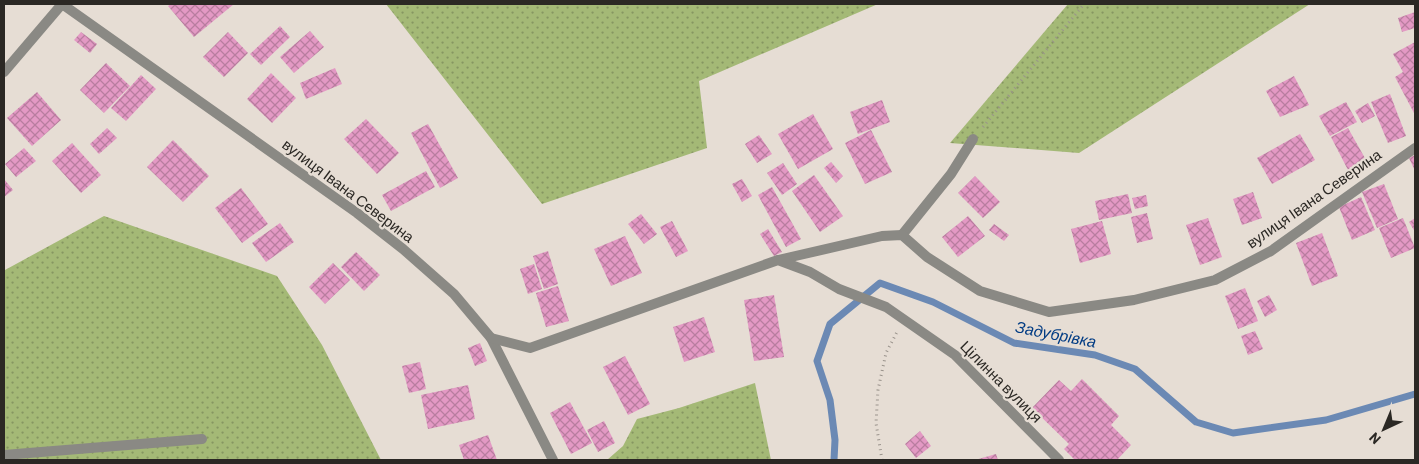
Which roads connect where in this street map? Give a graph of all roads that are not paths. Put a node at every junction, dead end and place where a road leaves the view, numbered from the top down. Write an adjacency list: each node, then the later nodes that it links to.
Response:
1 (62, 4): 2 (street); 7 (street, вулиця Івана Северина)
2 (4, 72)
3 (973, 139): 5 (street)
4 (1415, 148): 5 (street, вулиця Івана Северина)
5 (902, 235): 6 (street)
6 (778, 260): 7 (street); 11 (street, Цілинна вулиця)
7 (491, 338): 10 (street, вулиця Івана Северина)
8 (202, 439): 9 (street)
9 (4, 455)
10 (552, 460)
11 (1059, 460)

